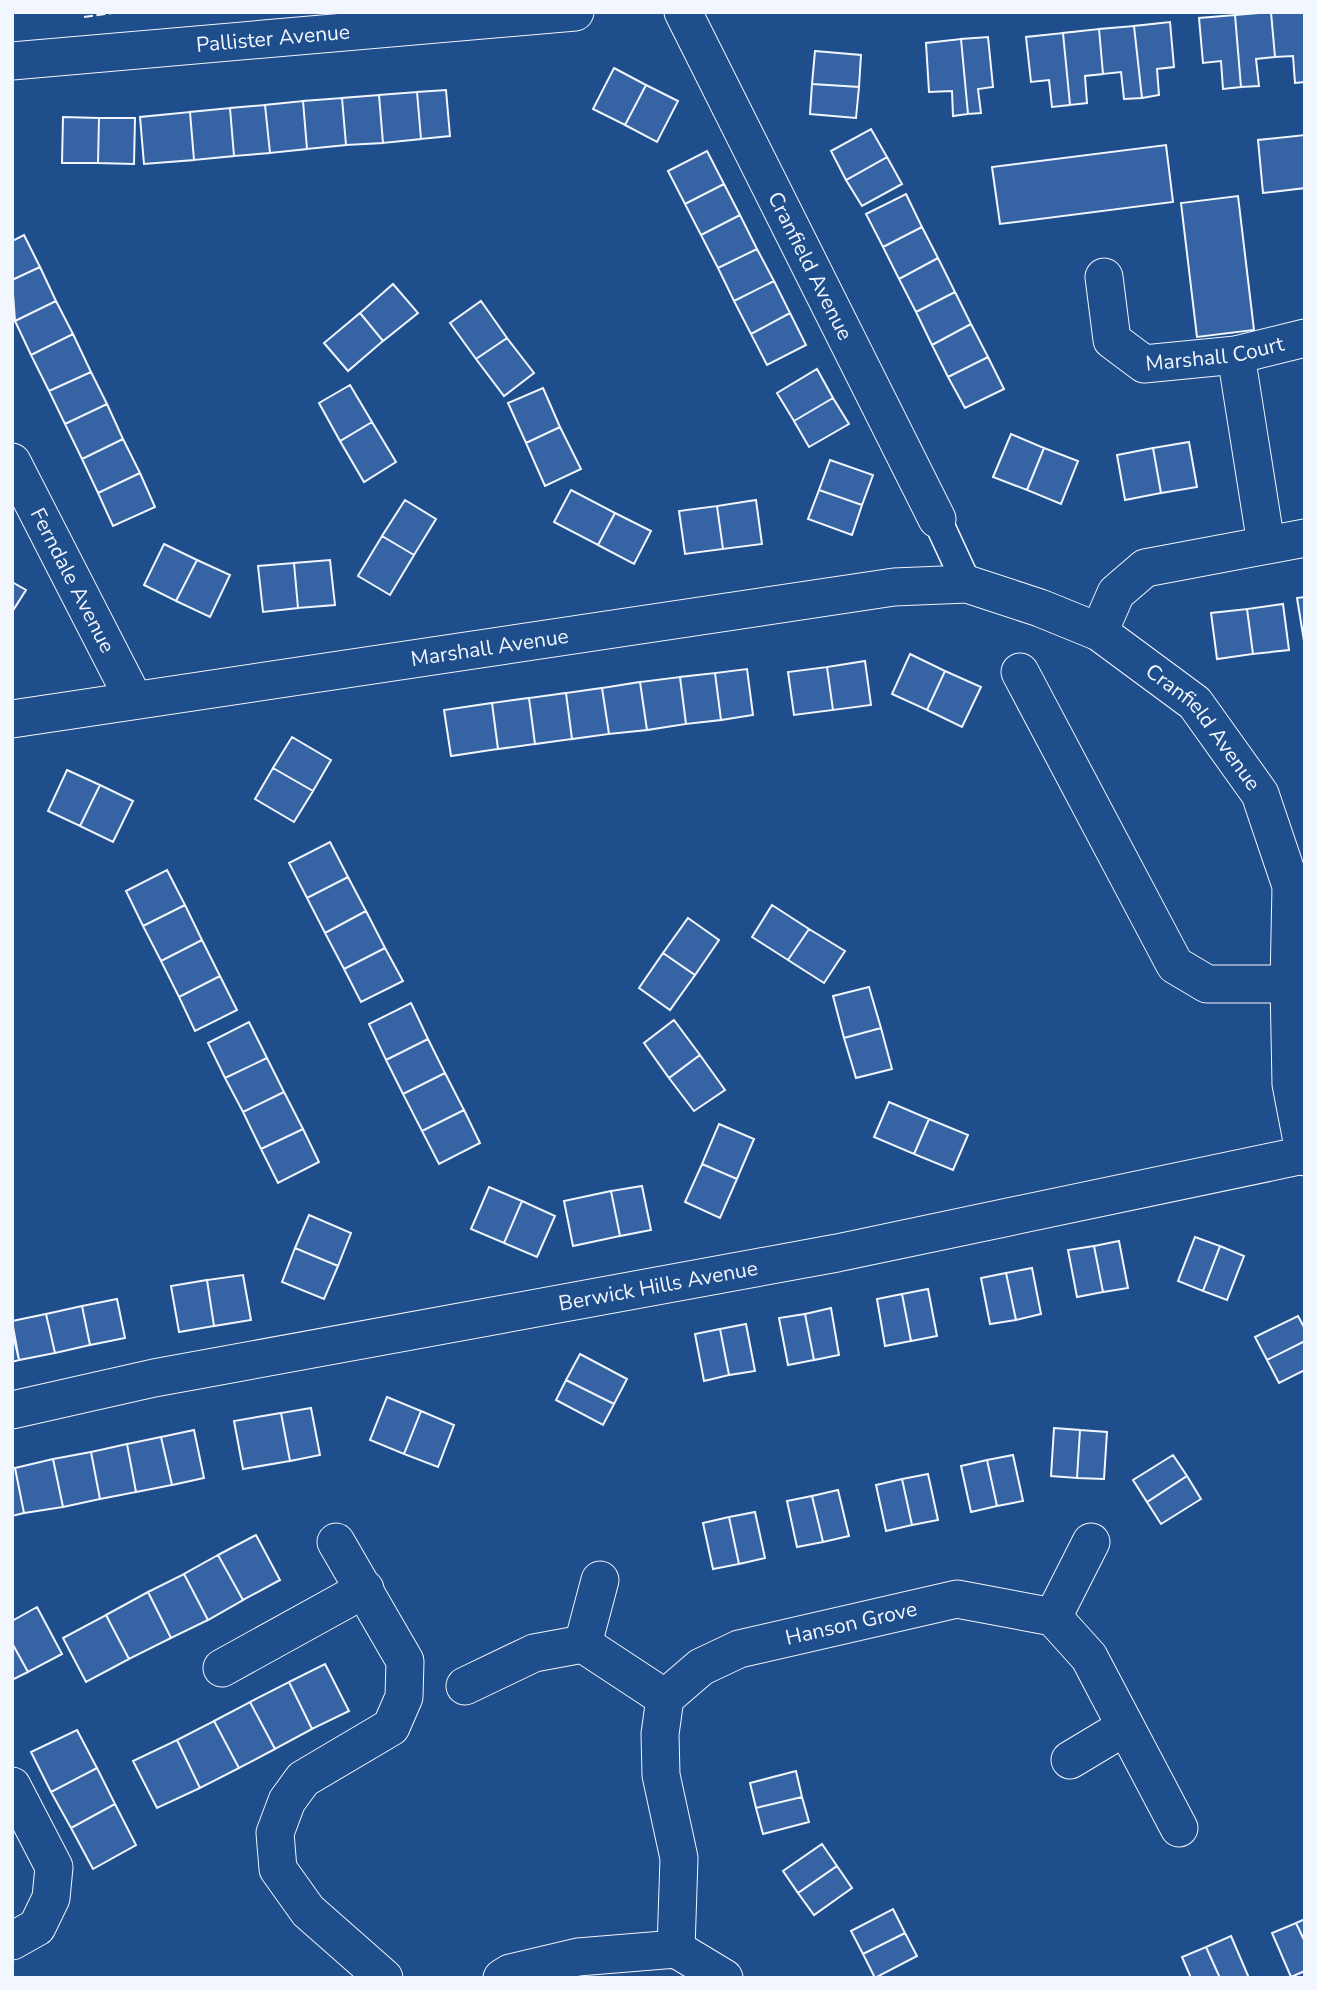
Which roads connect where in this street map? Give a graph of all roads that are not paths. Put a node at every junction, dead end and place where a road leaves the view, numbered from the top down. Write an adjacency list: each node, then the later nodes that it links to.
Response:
1 (575, 12): 3 (street, Pallister Avenue)
2 (683, 12): 8 (street, Cranfield Avenue)
3 (12, 61)
4 (1104, 278): 6 (street, Marshall Court)
5 (1305, 338): 6 (street, Marshall Court)
6 (1236, 355): 10 (street)
7 (12, 462): 14 (street, Ferndale Avenue)
8 (937, 519): 11 (street)
9 (1305, 538): 10 (street)
10 (1266, 544): 12 (street)
11 (967, 584): 12 (street, Cranfield Avenue); 14 (street, Marshall Avenue)
12 (1099, 632): 16 (street, Cranfield Avenue)
13 (1020, 672): 16 (street)
14 (133, 698): 15 (street, Marshall Avenue)
15 (12, 719)
16 (1289, 984): 17 (street, Cranfield Avenue)
17 (1304, 1156): 18 (street, Berwick Hills Avenue)
18 (12, 1410)
19 (336, 1542): 22 (street)
20 (1091, 1542): 23 (street)
21 (600, 1580): 24 (street)
22 (365, 1589): 25 (street); 34 (street)
23 (1053, 1616): 27 (street, Hanson Grove); 28 (street)
24 (583, 1644): 26 (street); 27 (street)
25 (222, 1668)
26 (465, 1686)
27 (665, 1698): 33 (street)
28 (1125, 1727): 29 (street); 31 (street)
29 (1070, 1760)
30 (12, 1786): 32 (street)
31 (1179, 1828)
32 (12, 1941)
33 (676, 1949): 35 (street); 36 (street)
34 (384, 1978)
35 (502, 1978)
36 (724, 1978)

